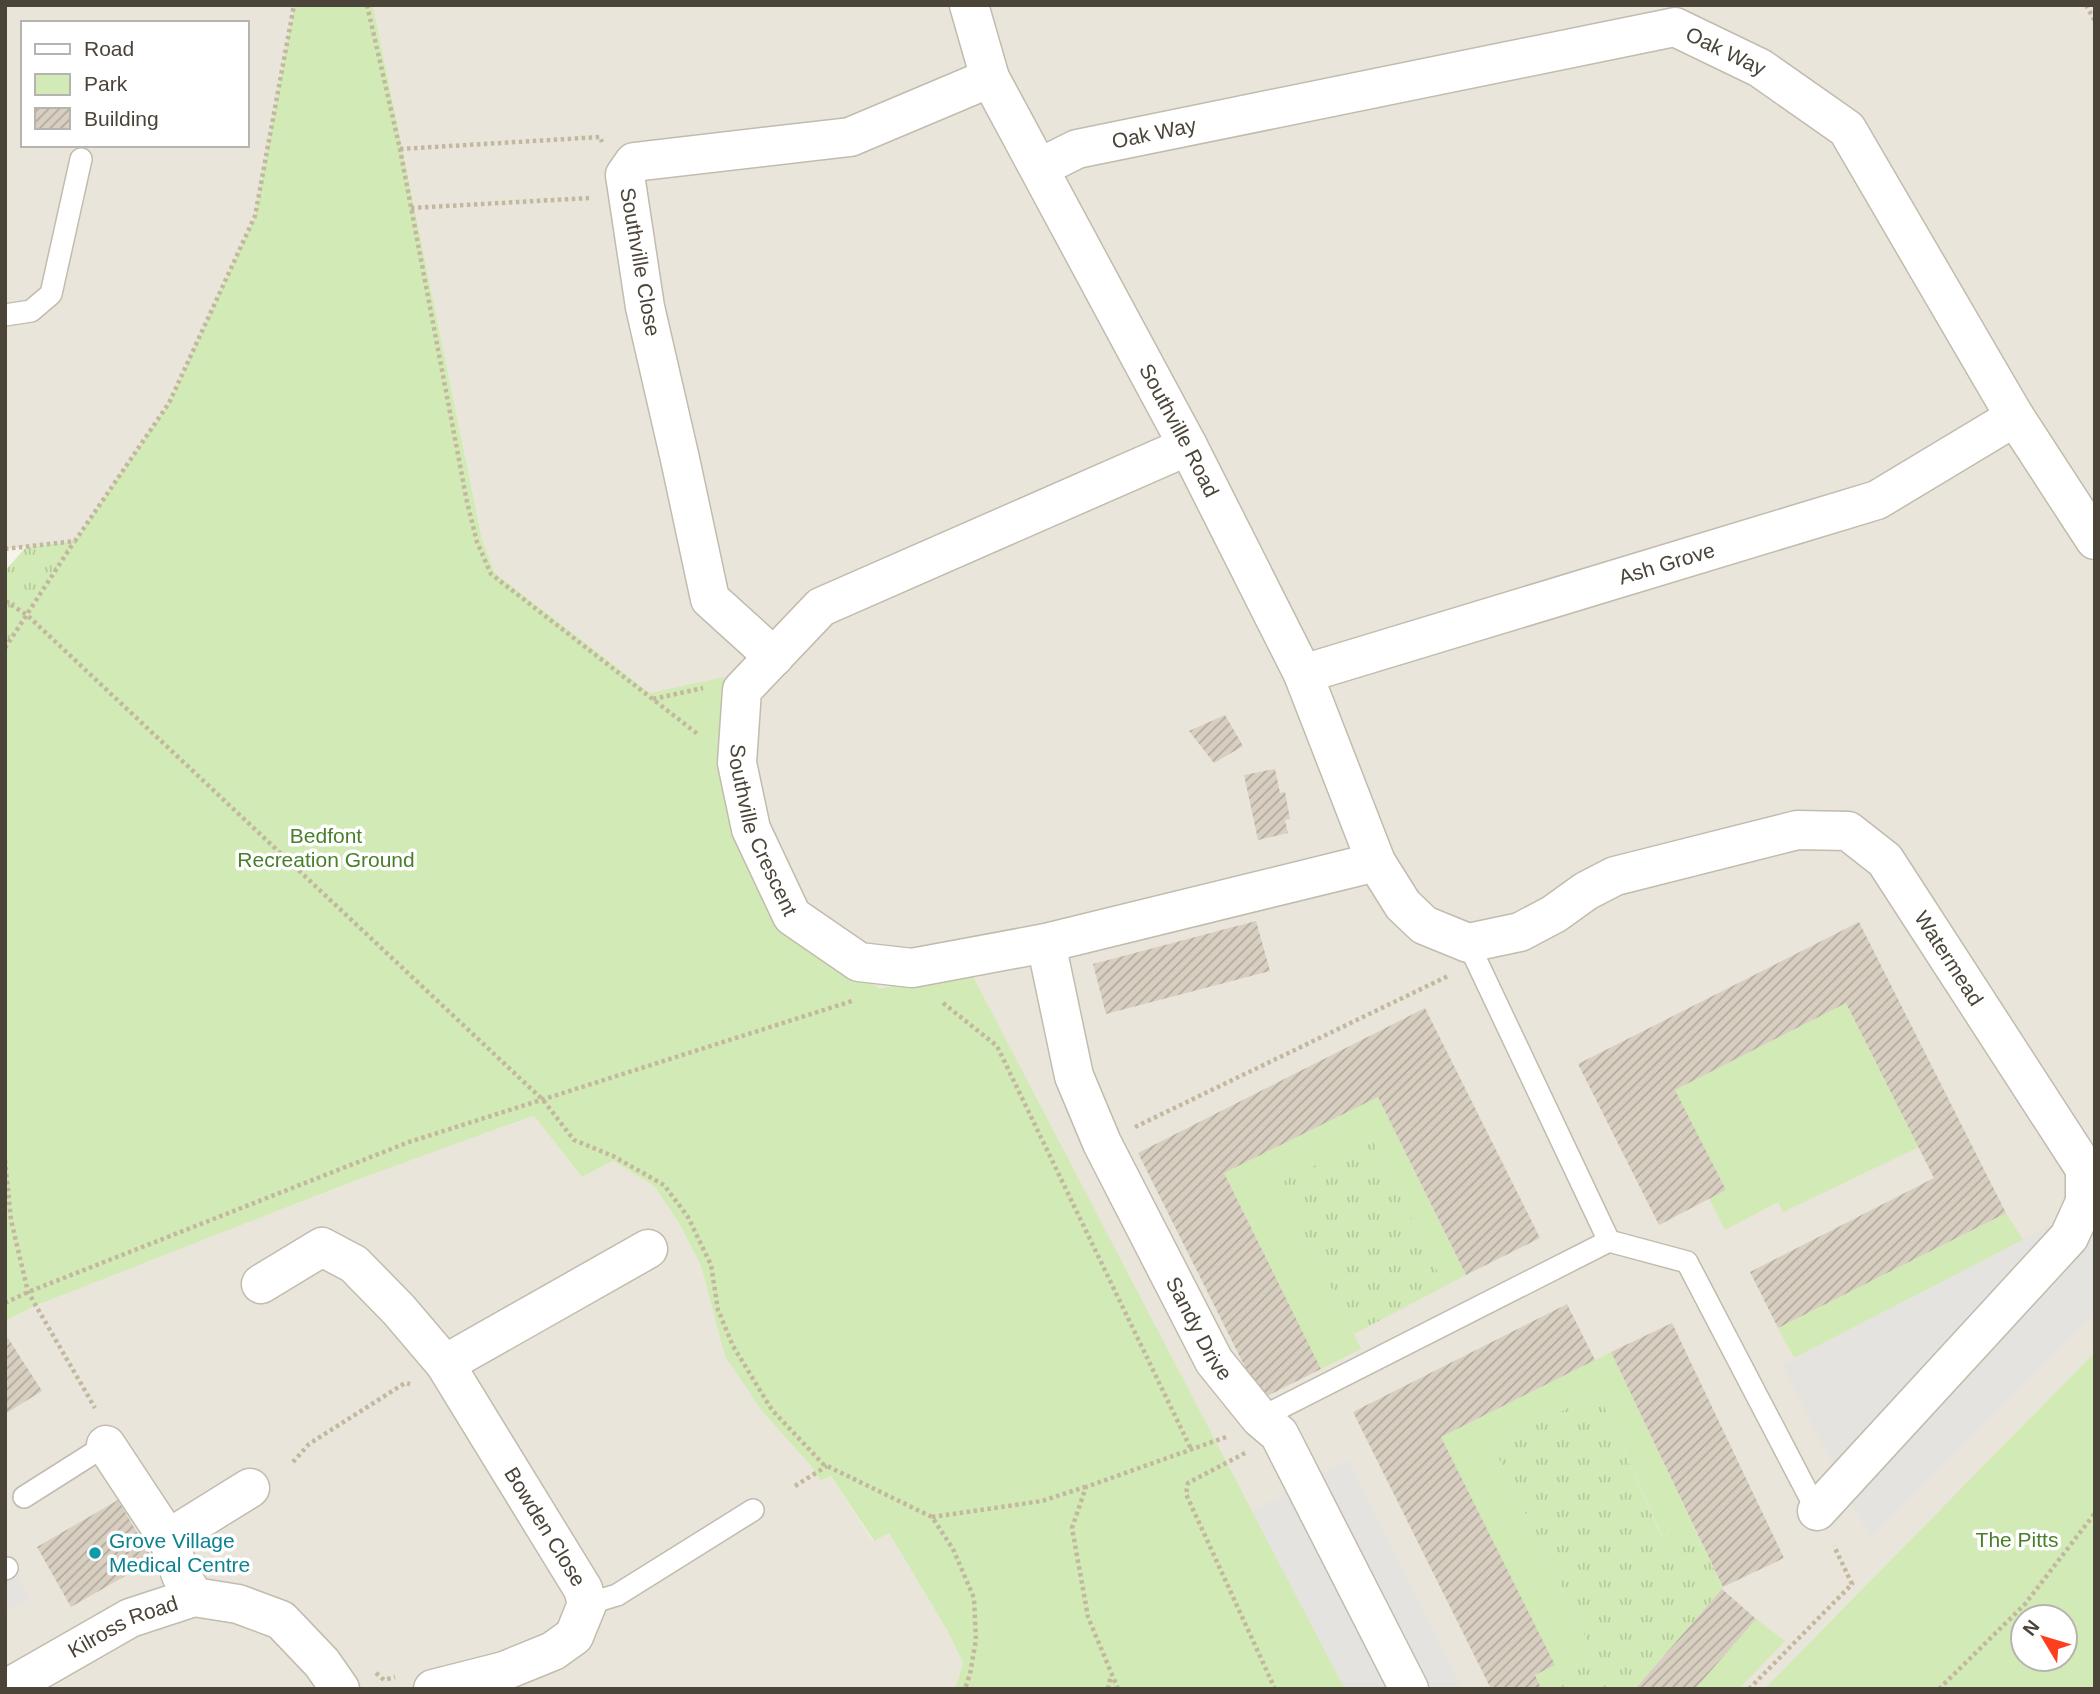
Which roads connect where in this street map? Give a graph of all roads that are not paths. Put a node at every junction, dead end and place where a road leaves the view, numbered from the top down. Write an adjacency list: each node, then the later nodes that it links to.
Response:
1 (969, 5): 2 (street, Southville Road)
2 (990, 78): 4 (street, Southville Road); 9 (street, Southville Close)
3 (81, 159): 5 (lane)
4 (1039, 168): 6 (street, Oak Way); 7 (street, Southville Road)
5 (5, 315)
6 (2015, 417): 8 (street, Oak Way); 10 (street, Ash Grove)
7 (1188, 446): 9 (street); 10 (street, Southville Road)
8 (2095, 540)
9 (774, 657): 12 (street, Southville Crescent)
10 (1303, 674): 11 (street, Southville Road)
11 (1376, 862): 12 (street, Southville Crescent); 13 (street)
12 (1046, 943): 18 (street, Sandy Drive)
13 (1472, 953): 14 (lane); 23 (street, Watermead)
14 (1609, 1241): 18 (lane); 23 (lane)
15 (648, 1249): 17 (street)
16 (261, 1284): 17 (street, Bowden Close)
17 (432, 1375): 26 (street, Bowden Close)
18 (1270, 1426): 30 (street, Sandy Drive)
19 (106, 1445): 21 (lane); 24 (street)
20 (250, 1488): 24 (street)
21 (24, 1497)
22 (753, 1510): 26 (lane)
23 (1817, 1511)
24 (168, 1539): 25 (street)
25 (194, 1597): 27 (street, Kilross Road); 29 (street, Kilross Road)
26 (587, 1604): 28 (street, Bowden Close)
27 (354, 1678)
28 (418, 1680)
29 (6, 1689)
30 (1409, 1689)

